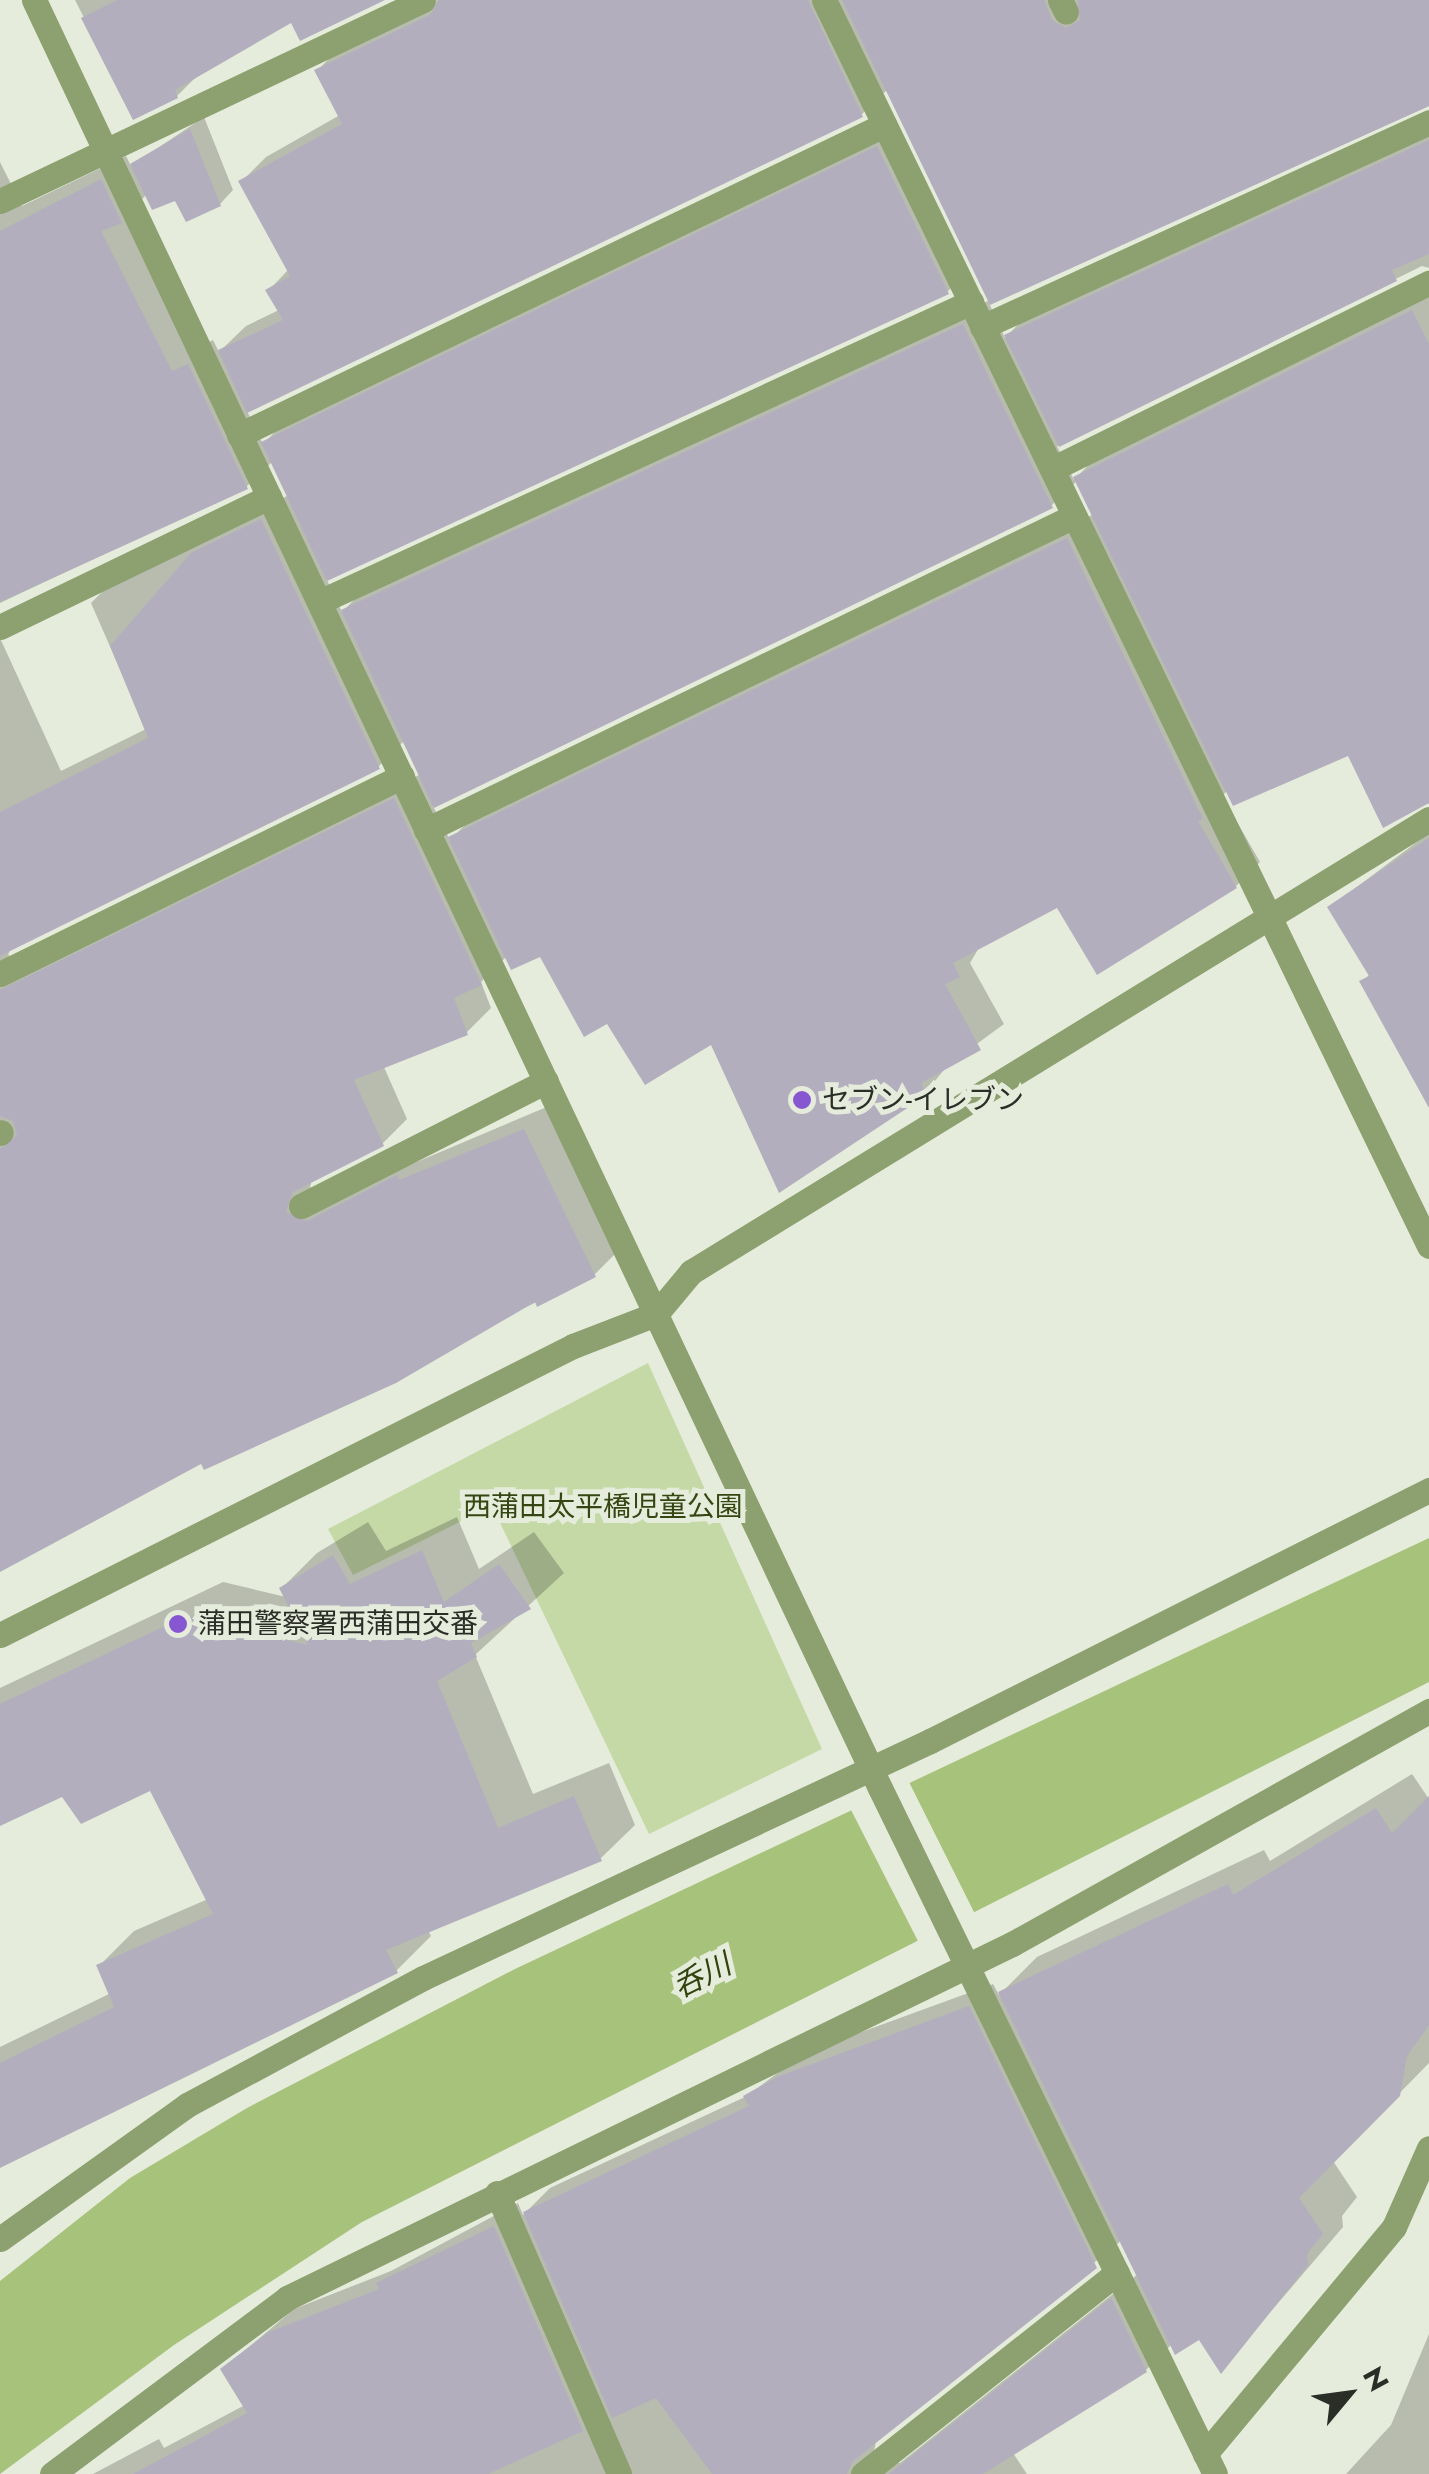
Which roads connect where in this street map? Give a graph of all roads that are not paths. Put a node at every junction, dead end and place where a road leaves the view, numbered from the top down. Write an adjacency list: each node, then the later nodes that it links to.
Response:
1 (34, 0): 6 (street)
2 (423, 0): 6 (street)
3 (824, 0): 5 (street)
4 (1429, 122): 10 (street)
5 (884, 125): 9 (street); 11 (street)
6 (104, 150): 7 (street); 11 (street)
7 (0, 201)
8 (1429, 283): 12 (street)
9 (971, 302): 10 (street); 15 (street)
10 (982, 328): 12 (street)
11 (239, 435): 13 (street)
12 (1052, 469): 14 (street)
13 (268, 497): 15 (street); 16 (street)
14 (1074, 516): 19 (street); 20 (street)
15 (319, 602): 17 (street)
16 (0, 627)
17 (402, 776): 19 (street); 21 (street)
18 (1429, 819): 20 (street)
19 (426, 830): 22 (street)
20 (1269, 917): 24 (street); 25 (street)
21 (0, 974)
22 (546, 1081): 23 (street); 25 (street)
23 (302, 1206)
24 (1429, 1246)
25 (656, 1314): 27 (street); 29 (street)
26 (1429, 1490): 29 (street)
27 (0, 1635)
28 (1429, 1712): 30 (street)
29 (876, 1779): 30 (street); 33 (street)
30 (965, 1955): 32 (street); 34 (street)
31 (1429, 2148): 35 (street)
32 (497, 2193): 36 (street); 37 (street)
33 (0, 2239)
34 (1116, 2273): 35 (street); 38 (street)
35 (1210, 2464)
36 (52, 2474)
37 (619, 2474)
38 (862, 2474)

